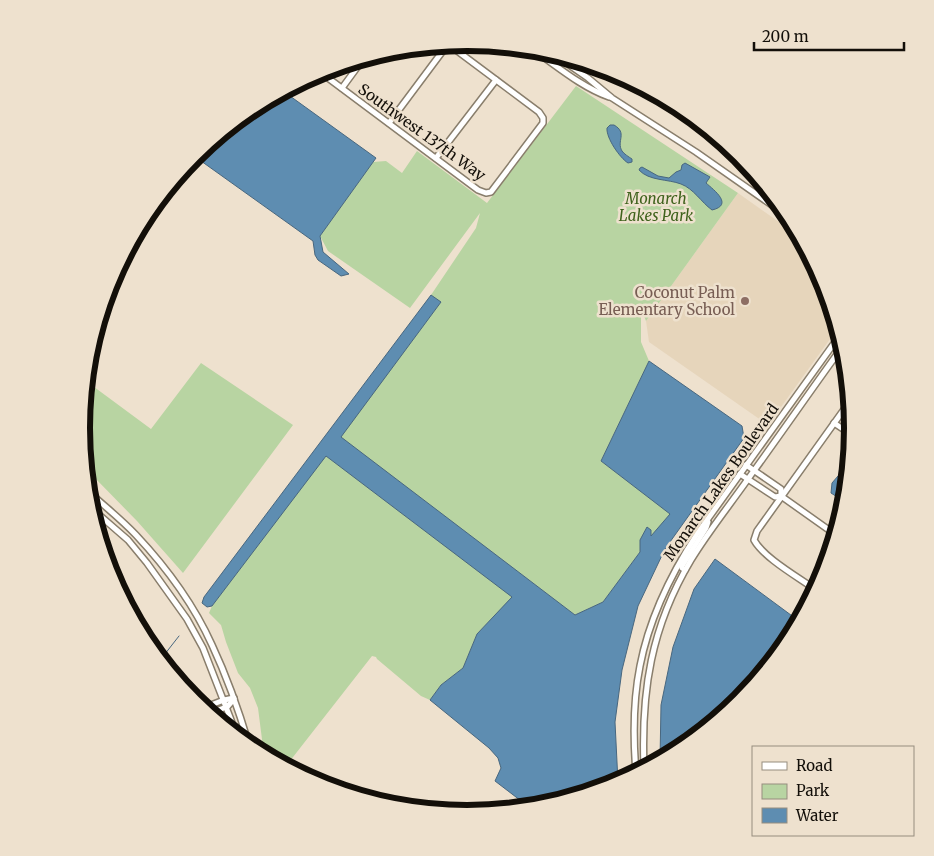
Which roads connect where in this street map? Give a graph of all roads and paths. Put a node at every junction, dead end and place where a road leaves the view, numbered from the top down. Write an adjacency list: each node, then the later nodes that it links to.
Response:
1 (458, 51): 7 (street)
2 (442, 52): 10 (street)
3 (547, 59): 9 (street)
4 (570, 66): 9 (street)
5 (357, 68): 8 (street)
6 (328, 78): 8 (street, Southwest 137th Way)
7 (496, 80): 11 (street); 11 (street, Southwest 137th Way)
8 (342, 88): 10 (street, Southwest 137th Way)
9 (612, 98): 12 (street)
10 (389, 123): 11 (street, Southwest 137th Way)
11 (436, 158)
12 (768, 202)
13 (834, 343): 18 (street, Monarch Lakes Boulevard)
14 (837, 354): 19 (street, Monarch Lakes Boulevard)
15 (843, 410): 16 (street)
16 (834, 423): 17 (street); 24 (street)
17 (844, 430)
18 (746, 465): 19 (street); 20 (street, Monarch Lakes Boulevard)
19 (754, 471): 21 (street, Monarch Lakes Boulevard); 22 (street)
20 (740, 474): 21 (street); 27 (street, Monarch Lakes Boulevard)
21 (748, 479): 23 (street); 29 (street, Monarch Lakes Boulevard)
22 (775, 485): 23 (street); 24 (street)
23 (769, 494): 24 (street)
24 (781, 496): 28 (street); 30 (street)
25 (97, 499): 31 (street)
26 (100, 515): 32 (street)
27 (709, 517): 29 (street); 39 (street, Monarch Lakes Boulevard)
28 (830, 530)
29 (685, 570): 38 (street, Monarch Lakes Boulevard)
30 (809, 585)
31 (234, 698): 32 (street); 34 (street); 37 (street)
32 (224, 700): 33 (street); 34 (street)
33 (212, 705)
34 (227, 707): 35 (street); 36 (street)
35 (218, 710)
36 (232, 722)
37 (245, 732)
38 (644, 760)
39 (636, 765)

